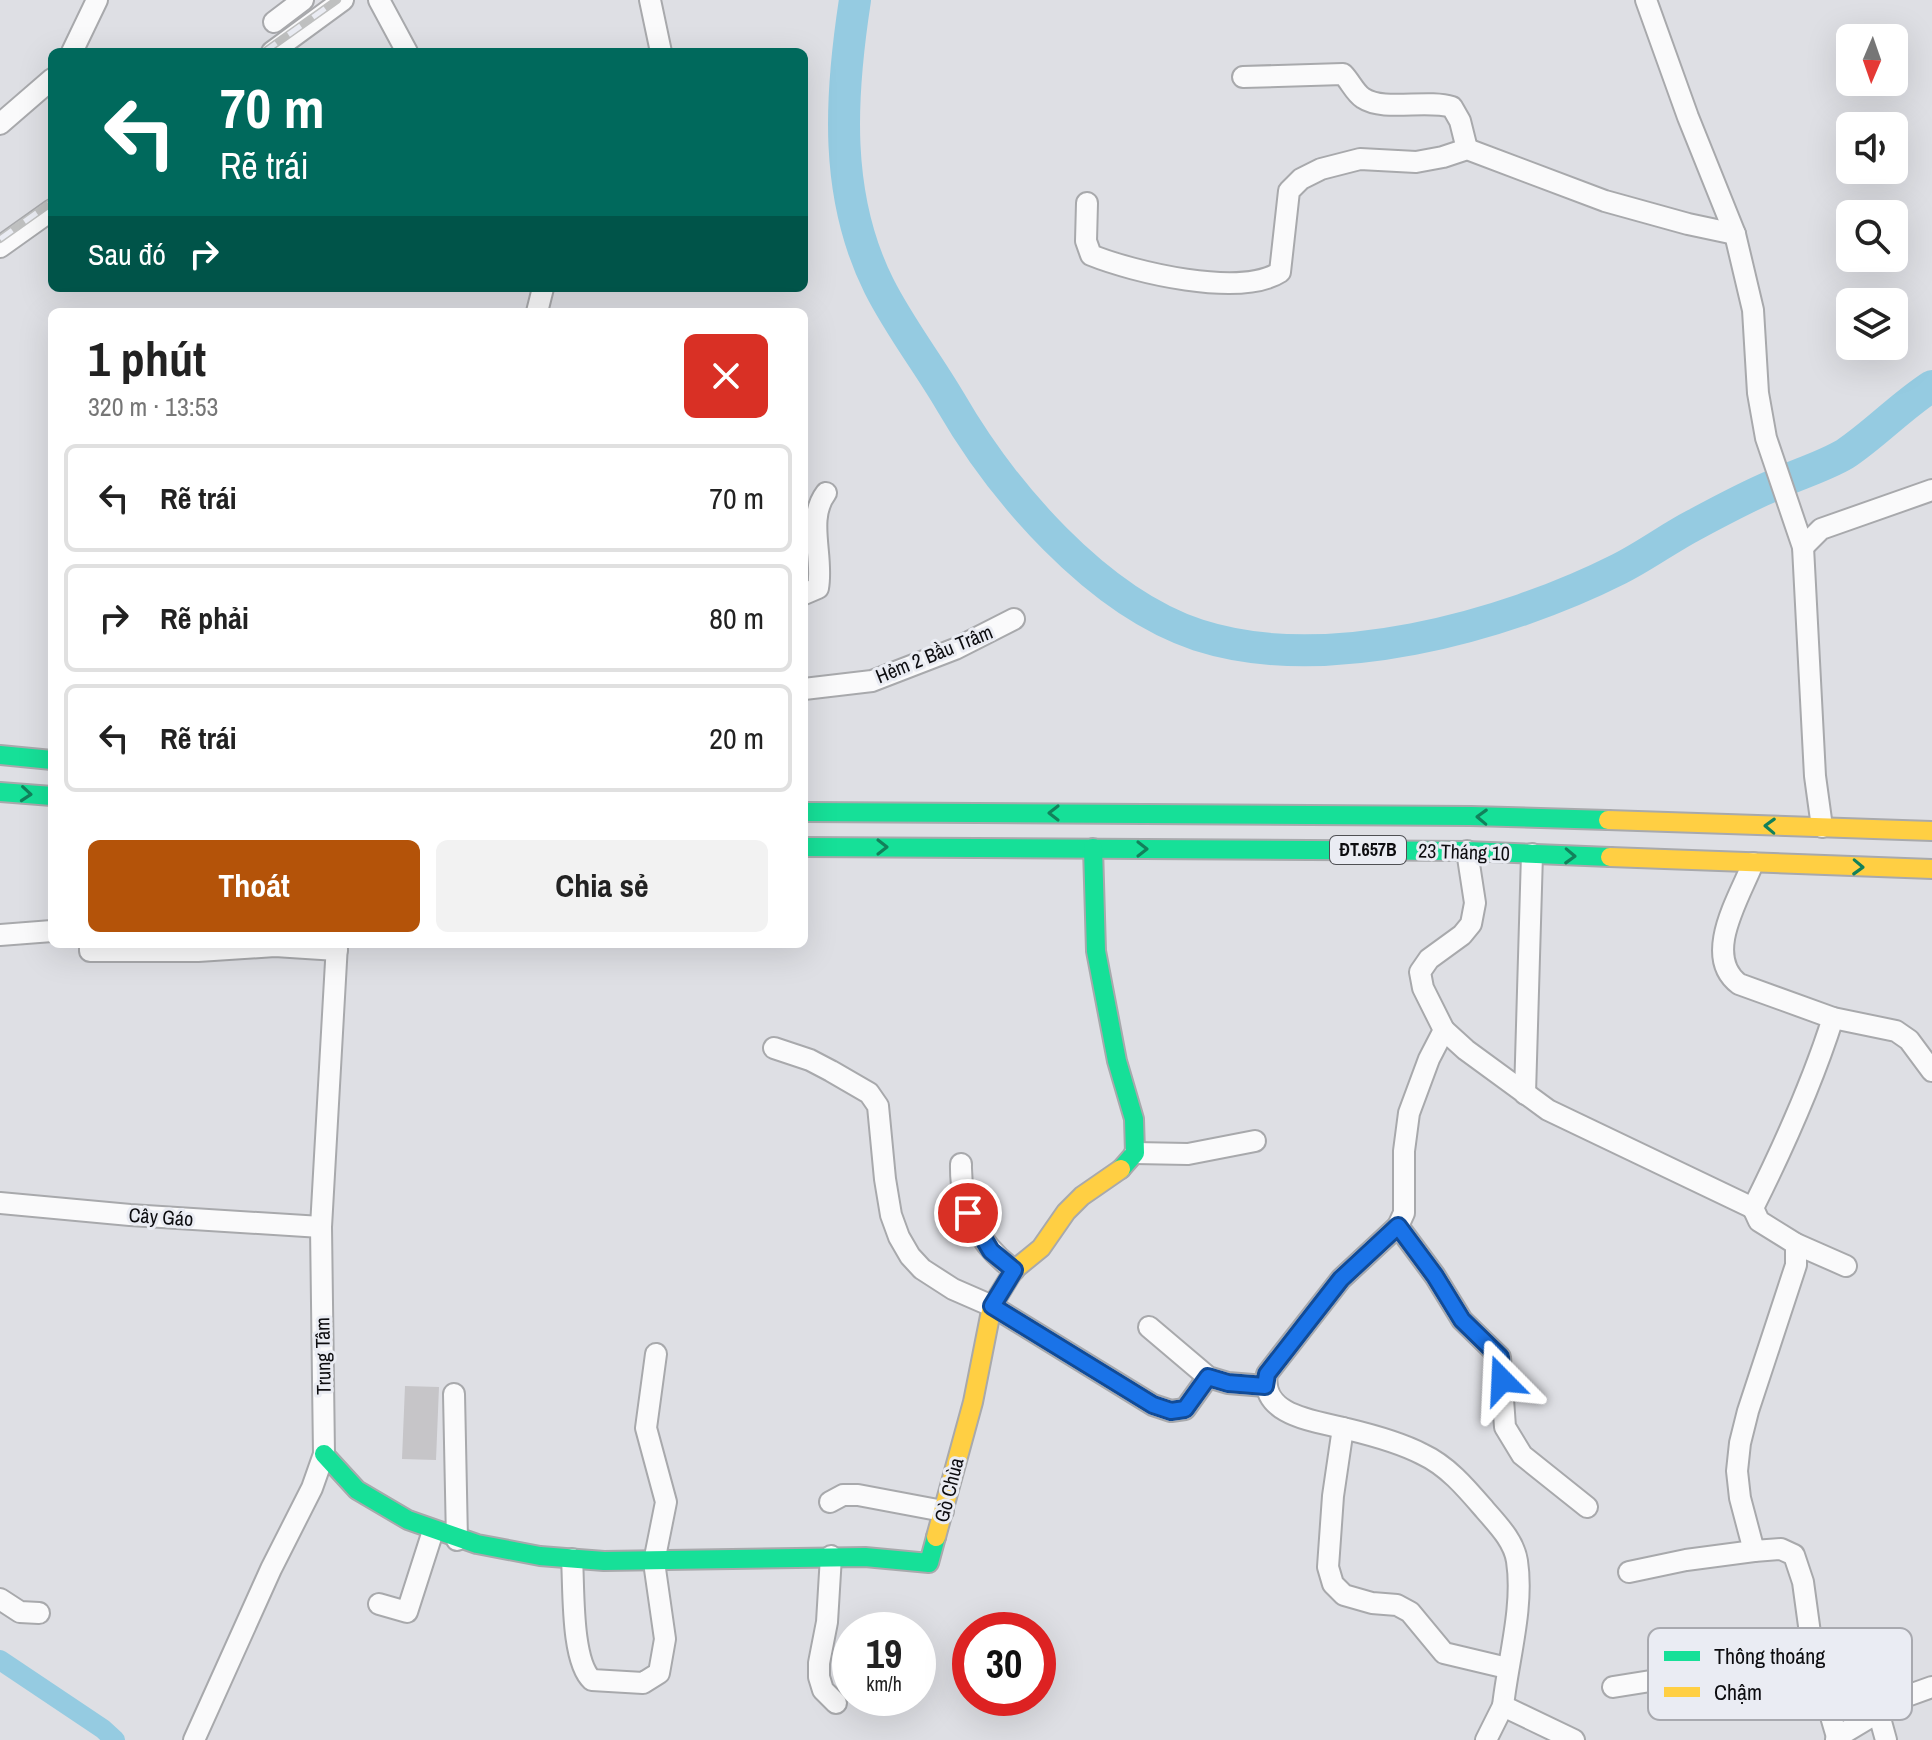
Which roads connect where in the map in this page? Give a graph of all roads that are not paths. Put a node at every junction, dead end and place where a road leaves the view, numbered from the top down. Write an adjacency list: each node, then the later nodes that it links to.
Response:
1 (97, 0): 8 (street)
2 (303, 0): 7 (street)
3 (343, 0): 9 (street)
4 (379, 0): 10 (street)
5 (650, 0): 11 (street)
6 (1646, 0): 18 (street)
7 (274, 22)
8 (74, 48)
9 (277, 48)
10 (405, 48)
11 (660, 48)
12 (1243, 77): 15 (street)
13 (48, 82): 14 (street)
14 (0, 124)
15 (1467, 149): 16 (street); 18 (street)
16 (1087, 203)
17 (48, 213): 19 (street)
18 (1735, 234): 22 (street)
19 (0, 247)
20 (1932, 490): 22 (street)
21 (826, 493): 23 (street)
22 (1803, 547): 31 (street)
23 (808, 592)
24 (1014, 619): 25 (street, Hẻm 2 Bầu Trâm)
25 (808, 689)
26 (0, 755): 27 (main road)
27 (48, 760)
28 (0, 792): 29 (main road, one-way to 29)
29 (48, 796)
30 (808, 812): 31 (main road, 23 Tháng 10 / ĐT.657B, one-way to 30)
31 (1822, 827): 32 (main road, 23 Tháng 10 / ĐT.657B); 38 (main road)
32 (1932, 831)
33 (808, 847): 34 (main road, 23 Tháng 10 / ĐT.657B, one-way to 34)
34 (1093, 848): 35 (main road, 23 Tháng 10 / ĐT.657B, one-way to 35); 51 (main road)
35 (1467, 851): 36 (main road, 23 Tháng 10 / ĐT.657B); 46 (street)
36 (1532, 854): 37 (main road, 23 Tháng 10 / ĐT.657B, one-way to 37); 49 (street)
37 (1753, 863): 38 (main road, 23 Tháng 10 / ĐT.657B); 45 (street)
38 (1821, 866): 39 (main road, 23 Tháng 10 / ĐT.657B, one-way to 39)
39 (1932, 869)
40 (48, 931): 41 (street)
41 (0, 935)
42 (90, 948): 43 (street)
43 (244, 948)
44 (337, 948): 56 (street, Trung Tâm)
45 (1833, 1018): 48 (street); 54 (street)
46 (1444, 1030): 49 (street); 55 (street)
47 (774, 1048): 60 (street)
48 (1932, 1071)
49 (1525, 1094): 54 (street)
50 (1255, 1141): 51 (street)
51 (1135, 1153): 59 (main road, Gò Chùa)
52 (961, 1164): 59 (street)
53 (0, 1203): 56 (street, Cây Gáo)
54 (1753, 1208): 57 (street)
55 (1398, 1226): 64 (street); 69 (street)
56 (321, 1227): 67 (street, Trung Tâm)
57 (1796, 1244): 58 (street); 73 (street)
58 (1846, 1266)
59 (1014, 1270): 60 (main road, Gò Chùa)
60 (992, 1306): 63 (street); 70 (main road, Gò Chùa)
61 (1149, 1327): 63 (street)
62 (656, 1354): 76 (street)
63 (1208, 1377): 64 (street)
64 (1265, 1386): 66 (street)
65 (454, 1394): 72 (street)
66 (1343, 1428): 82 (street); 82 (street)
67 (324, 1454): 71 (main road, Gò Chùa); 92 (street, Trung Tâm)
68 (830, 1502): 70 (street)
69 (1587, 1507)
70 (943, 1511): 74 (main road, Gò Chùa)
71 (433, 1531): 72 (main road, Gò Chùa); 79 (street)
72 (457, 1540): 75 (main road, Gò Chùa)
73 (1754, 1551): 77 (street); 81 (street)
74 (831, 1556): 76 (main road, Gò Chùa); 87 (street)
75 (572, 1559): 76 (main road, Gò Chùa); 76 (street)
76 (654, 1562)
77 (1629, 1572)
78 (0, 1599): 80 (street)
79 (379, 1604)
80 (39, 1613)
81 (1809, 1628)
82 (1507, 1668): 88 (street)
83 (1648, 1681): 84 (street)
84 (1613, 1687)
85 (1932, 1687): 86 (street)
86 (1912, 1694)
87 (832, 1699)
88 (1503, 1706): 93 (street); 94 (street)
89 (1864, 1720): 91 (street)
90 (1880, 1720): 95 (street)
91 (1837, 1738)
92 (194, 1740)
93 (1486, 1740)
94 (1574, 1740)
95 (1886, 1740)

